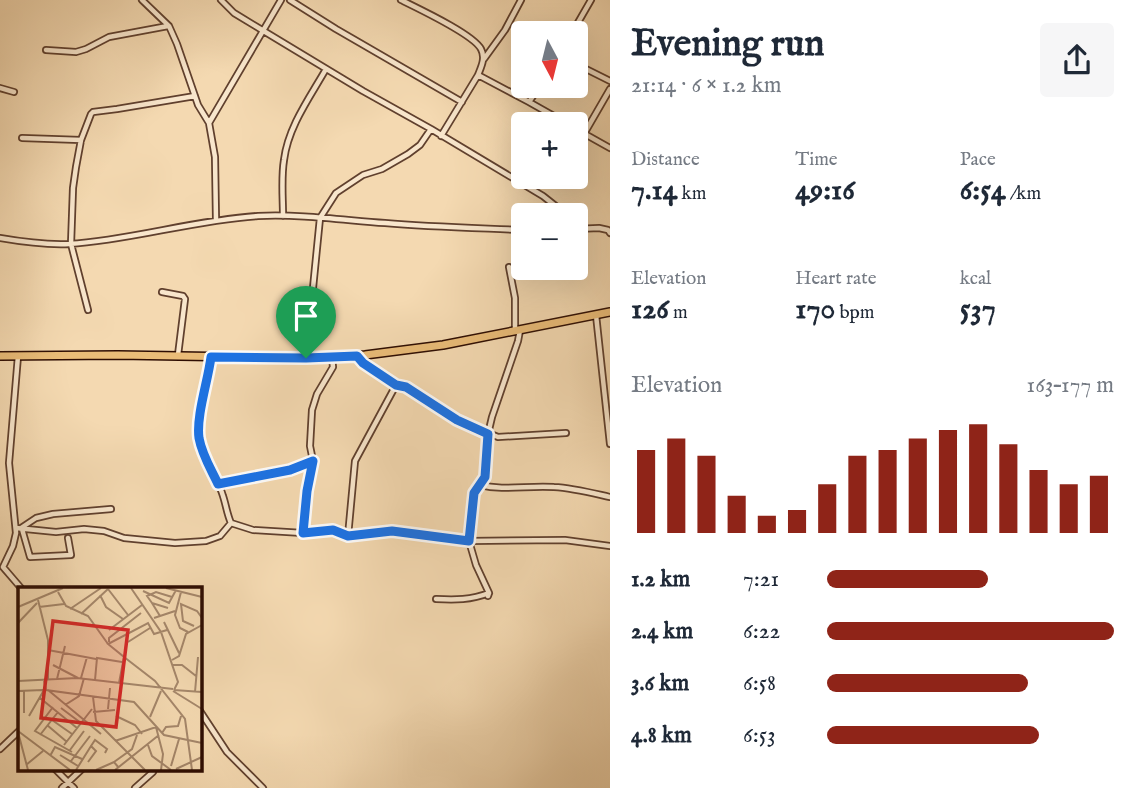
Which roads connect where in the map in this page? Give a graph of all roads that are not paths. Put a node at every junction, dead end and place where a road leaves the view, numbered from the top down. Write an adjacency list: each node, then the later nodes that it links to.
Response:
1 (142, 0): 9 (street)
2 (221, 0): 10 (street)
3 (281, 0): 10 (street)
4 (290, 0): 22 (street)
5 (401, 0): 12 (street)
6 (521, 0): 12 (street)
7 (591, 0): 8 (street)
8 (579, 21)
9 (169, 26): 11 (street); 20 (street)
10 (262, 30): 13 (street); 25 (street)
11 (46, 50)
12 (484, 60): 15 (street)
13 (326, 69): 27 (street); 34 (street)
14 (588, 70): 16 (street)
15 (478, 75): 22 (street); 23 (street)
16 (610, 81)
17 (0, 88): 19 (street)
18 (610, 89): 26 (street)
19 (14, 92)
20 (195, 96): 25 (street); 31 (street)
21 (532, 98): 23 (street)
22 (461, 102): 28 (street)
23 (529, 102): 24 (street)
24 (547, 112)
25 (209, 123): 36 (street)
26 (588, 127)
27 (431, 130): 28 (street); 35 (street)
28 (441, 136): 33 (street)
29 (588, 136): 32 (street)
30 (23, 138): 31 (street)
31 (81, 140): 41 (street)
32 (610, 148)
33 (552, 203)
34 (283, 216): 35 (street); 36 (street)
35 (320, 218): 38 (street); 54 (street)
36 (216, 220): 41 (street)
37 (588, 227): 39 (street)
38 (511, 230)
39 (609, 230)
40 (0, 238): 41 (street)
41 (71, 244): 44 (street)
42 (509, 267): 47 (street)
43 (162, 292): 50 (street)
44 (88, 310)
45 (610, 312): 46 (main road)
46 (596, 315): 47 (main road); 58 (street)
47 (517, 330): 51 (main road); 57 (street)
48 (0, 356): 49 (main road)
49 (18, 356): 50 (main road); 65 (street)
50 (178, 356): 52 (main road)
51 (357, 356): 53 (main road); 55 (street)
52 (211, 357): 54 (main road); 60 (street)
53 (332, 357): 54 (main road); 59 (street)
54 (306, 358)
55 (396, 385): 57 (street); 67 (street)
56 (566, 433): 57 (street)
57 (488, 434): 61 (street)
58 (610, 444)
59 (313, 461): 60 (street); 66 (street)
60 (218, 484): 64 (street)
61 (480, 485): 62 (street); 69 (street)
62 (610, 497)
63 (111, 509): 65 (street)
64 (230, 523): 65 (street); 66 (street)
65 (19, 529): 68 (street); 71 (street)
66 (303, 533): 67 (street)
67 (348, 536): 69 (street)
68 (68, 538)
69 (469, 541): 70 (street); 73 (street)
70 (610, 546)
71 (1, 565): 72 (street)
72 (20, 587)
73 (436, 600)
74 (201, 713): 84 (street)
75 (18, 732): 76 (street)
76 (0, 749)
77 (56, 770): 80 (street)
78 (81, 770): 80 (street)
79 (153, 772): 83 (street)
80 (68, 783): 81 (street); 82 (street)
81 (62, 788)
82 (74, 788)
83 (135, 788)
84 (263, 788)

